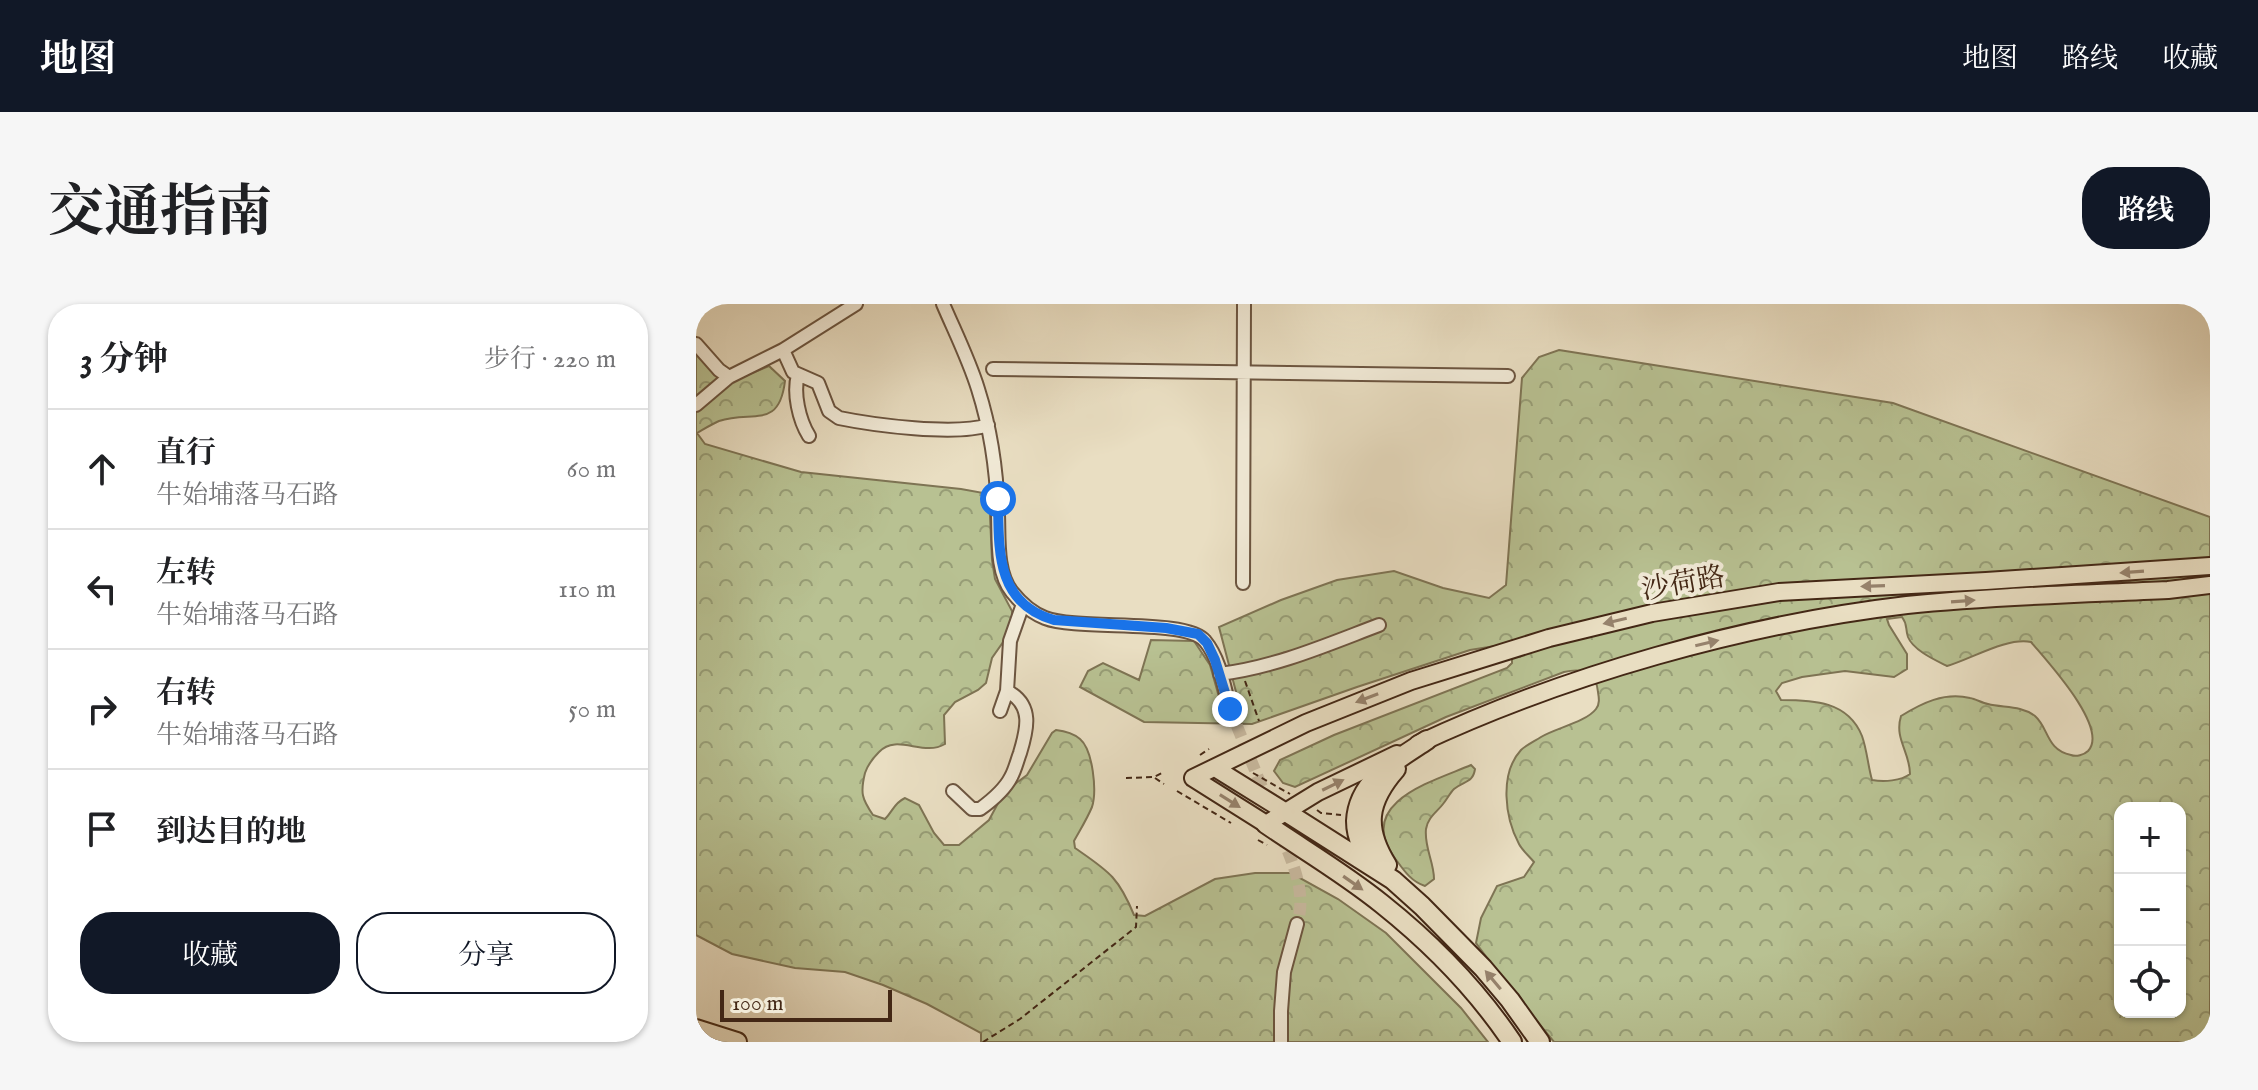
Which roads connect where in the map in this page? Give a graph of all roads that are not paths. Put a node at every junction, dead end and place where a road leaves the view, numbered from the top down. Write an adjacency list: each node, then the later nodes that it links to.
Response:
1 (856, 304): 5 (street)
2 (943, 304): 12 (street)
3 (1244, 304): 7 (street)
4 (696, 344): 10 (street)
5 (783, 350): 8 (street); 10 (street)
6 (993, 369): 7 (street)
7 (1244, 372): 9 (street); 15 (street)
8 (798, 375): 12 (street); 13 (street)
9 (1508, 376)
10 (729, 377): 11 (street)
11 (696, 405)
12 (988, 425): 17 (street)
13 (809, 436)
14 (2210, 566): 24 (main road, 沙荷路, one-way to 24)
15 (1243, 583)
16 (2210, 585): 23 (main road, one-way to 16)
17 (1023, 604): 19 (street); 20 (street)
18 (1379, 625): 19 (street)
19 (1220, 674): 21 (street)
20 (1007, 691): 22 (street); 25 (street)
21 (1230, 709)
22 (1000, 711)
23 (1427, 740): 26 (main road, one-way to 23); 28 (highway)
24 (1215, 768): 26 (main road); 27 (main road, 沙荷路, one-way to 27)
25 (953, 791)
26 (1289, 804): 27 (main road); 28 (highway)
27 (1262, 832): 33 (highway, one-way to 33)
28 (1399, 885): 34 (highway, one-way to 28)
29 (1297, 924): 32 (street)
30 (696, 1029): 31 (highway)
31 (737, 1042)
32 (1281, 1042)
33 (1512, 1042)
34 (1540, 1042)

